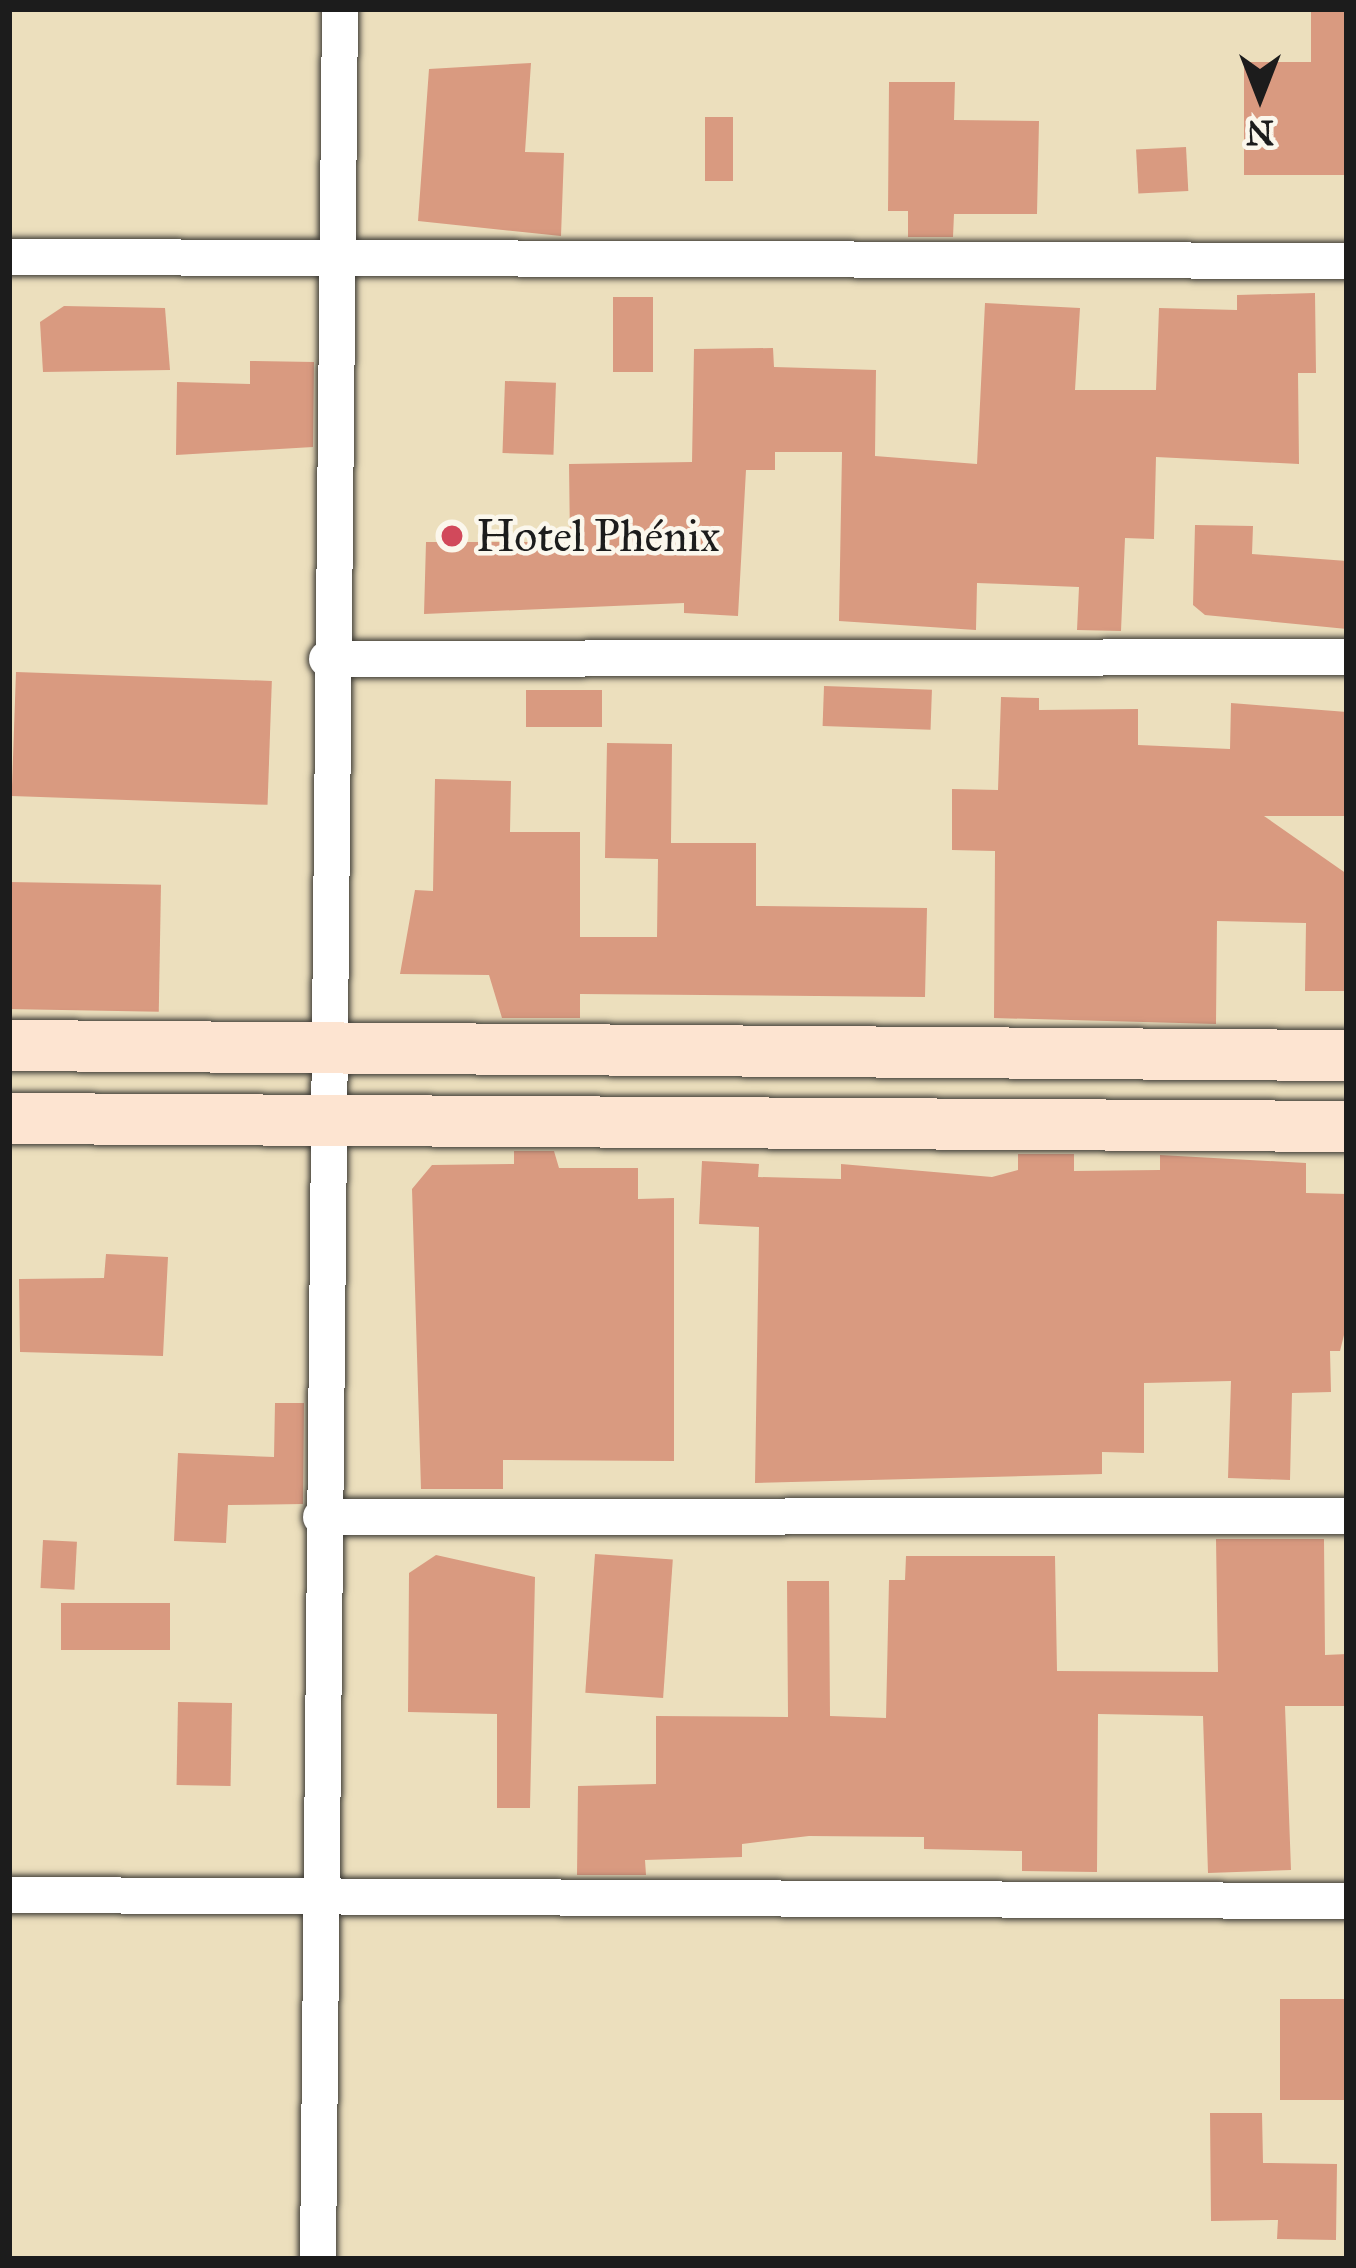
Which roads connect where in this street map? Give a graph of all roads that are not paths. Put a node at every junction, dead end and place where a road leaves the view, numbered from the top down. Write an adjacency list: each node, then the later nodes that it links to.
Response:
1 (340, 9): 2 (street)
2 (335, 256): 3 (street); 4 (street); 6 (street)
3 (9, 257)
4 (1347, 262)
5 (1347, 657): 6 (street)
6 (327, 659): 8 (street)
7 (9, 1045): 8 (street)
8 (322, 1045): 9 (street); 11 (street)
9 (1347, 1055)
10 (9, 1118): 11 (street)
11 (323, 1118): 12 (street); 14 (street)
12 (1347, 1126)
13 (1347, 1516): 14 (street)
14 (321, 1517): 16 (street)
15 (9, 1895): 16 (street)
16 (320, 1896): 17 (street); 18 (street)
17 (1347, 1900)
18 (318, 2259)

